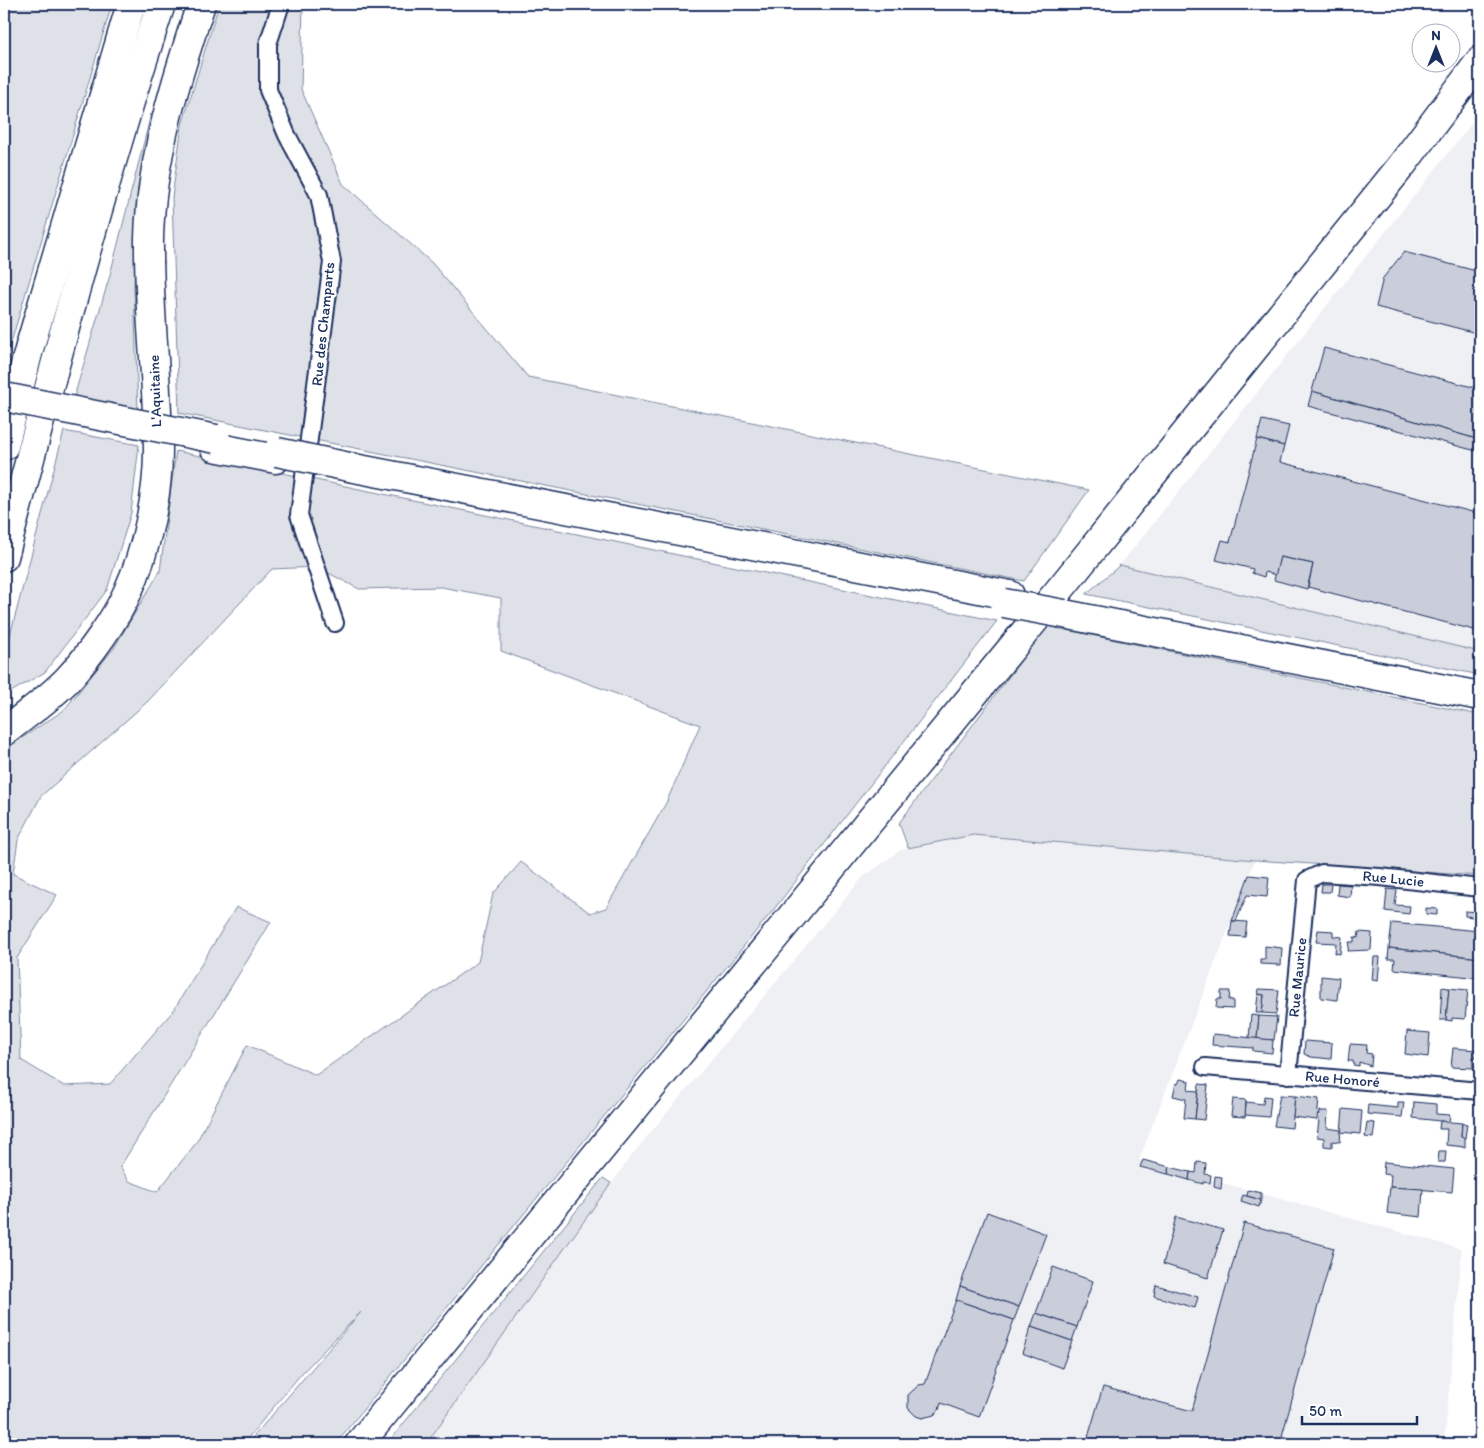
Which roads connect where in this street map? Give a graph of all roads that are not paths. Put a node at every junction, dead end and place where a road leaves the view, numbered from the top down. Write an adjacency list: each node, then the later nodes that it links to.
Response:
1 (131, 4): 9 (highway)
2 (161, 4): 10 (highway)
3 (201, 4): 15 (highway, L'Aquitaine)
4 (281, 4): 12 (street, Rue des Champarts)
5 (1480, 61): 21 (highway)
6 (4, 397): 8 (highway, bridge)
7 (4, 406): 8 (highway)
8 (215, 443): 11 (highway, bridge)
9 (4, 446)
10 (4, 557)
11 (1067, 611): 13 (highway); 14 (highway)
12 (335, 623)
13 (1480, 688)
14 (1480, 696)
15 (4, 732)
16 (1307, 880): 17 (street, Rue Lucie); 19 (street, Rue Maurice)
17 (1480, 888)
18 (1205, 1067): 19 (street, Rue Honoré)
19 (1288, 1075): 20 (street, Rue Honoré)
20 (1480, 1091)
21 (360, 1444)

